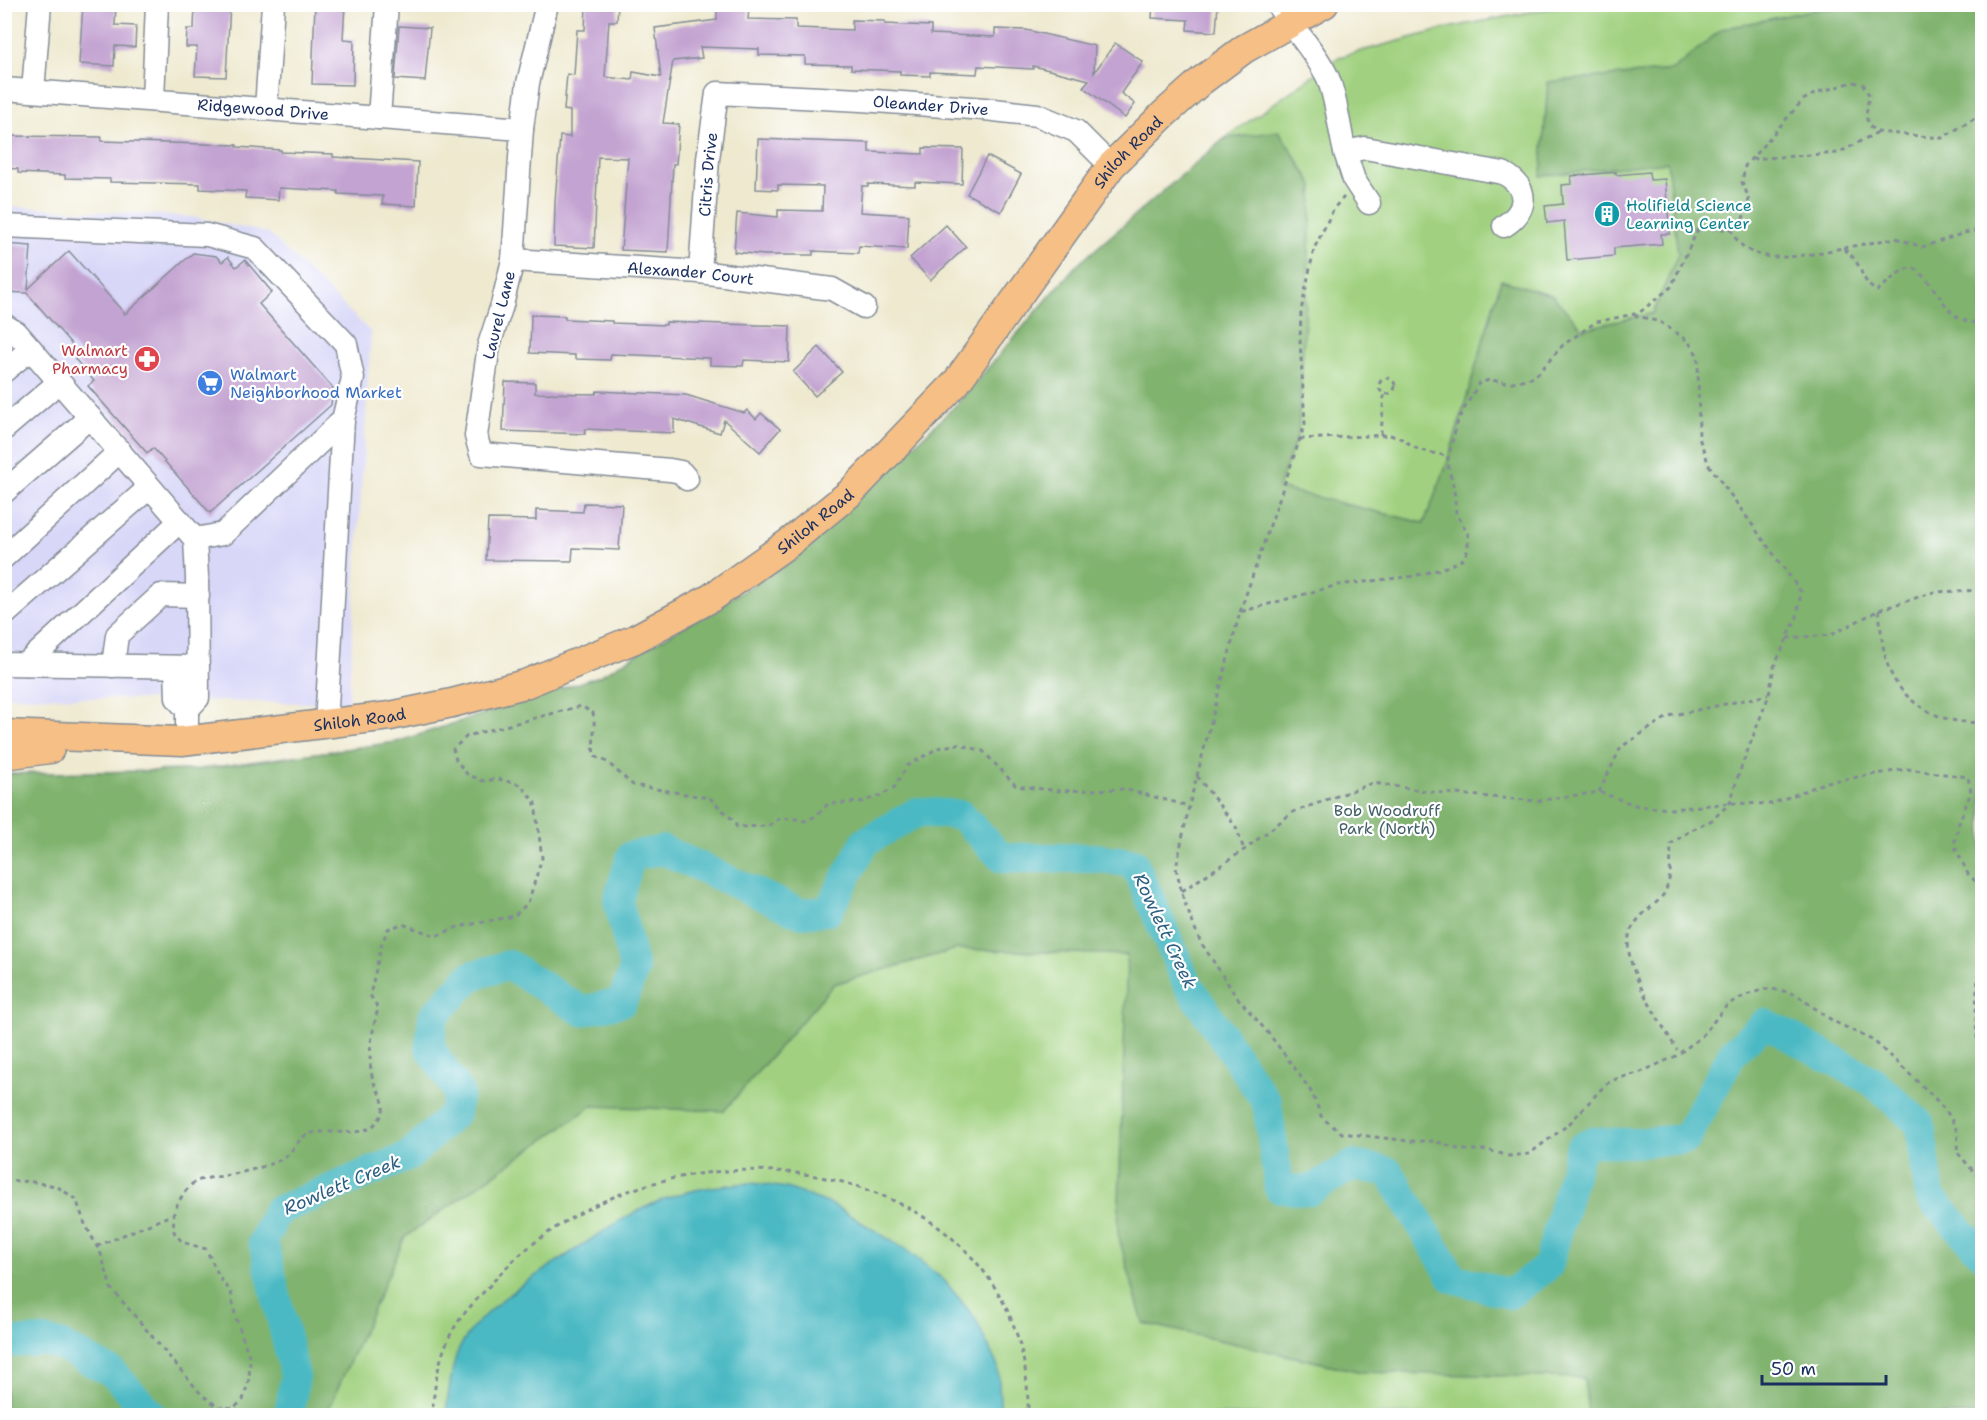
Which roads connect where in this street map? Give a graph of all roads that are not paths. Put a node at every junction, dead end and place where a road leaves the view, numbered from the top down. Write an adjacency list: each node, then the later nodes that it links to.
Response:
1 (40, 4): 9 (street)
2 (157, 4): 11 (street)
3 (273, 4): 12 (street)
4 (387, 4): 13 (street)
5 (547, 4): 14 (street, Laurel Lane)
6 (1324, 4): 7 (main road, Shiloh Road)
7 (1283, 14): 15 (street); 16 (main road, Shiloh Road)
8 (4, 89): 9 (street, Ridgewood Drive)
9 (33, 91): 11 (street, Ridgewood Drive)
10 (733, 93): 16 (street, Oleander Drive); 21 (street, Citris Drive)
11 (153, 100): 12 (street, Ridgewood Drive)
12 (266, 109): 13 (street, Ridgewood Drive)
13 (379, 118): 14 (street, Ridgewood Drive)
14 (522, 129): 20 (street, Laurel Lane)
15 (1345, 152): 17 (street); 19 (street)
16 (1111, 166): 42 (main road, Shiloh Road)
17 (1370, 203)
18 (4, 226): 28 (street)
19 (1504, 226)
20 (513, 260): 21 (street, Alexander Court); 31 (street, Laurel Lane)
21 (700, 272): 22 (street, Alexander Court)
22 (864, 307)
23 (4, 325): 24 (street)
24 (31, 349): 25 (street); 26 (street)
25 (4, 371)
26 (59, 381): 27 (street); 29 (street)
27 (90, 417): 30 (street); 33 (street)
28 (343, 420): 35 (street); 42 (street)
29 (4, 429)
30 (120, 451): 32 (street); 36 (street)
31 (687, 479)
32 (150, 487): 34 (street); 38 (street)
33 (4, 492)
34 (180, 521): 35 (street); 39 (street)
35 (195, 539): 37 (street)
36 (4, 557)
37 (198, 596): 40 (street); 41 (street)
38 (4, 615)
39 (15, 664): 40 (street)
40 (113, 666): 41 (street)
41 (187, 667): 45 (street)
42 (326, 725): 45 (main road, Shiloh Road)
43 (4, 734): 44 (main road, Shiloh Road)
44 (133, 739): 45 (main road, Shiloh Road); 46 (main road, Shiloh Road)
45 (187, 741)
46 (4, 755)

